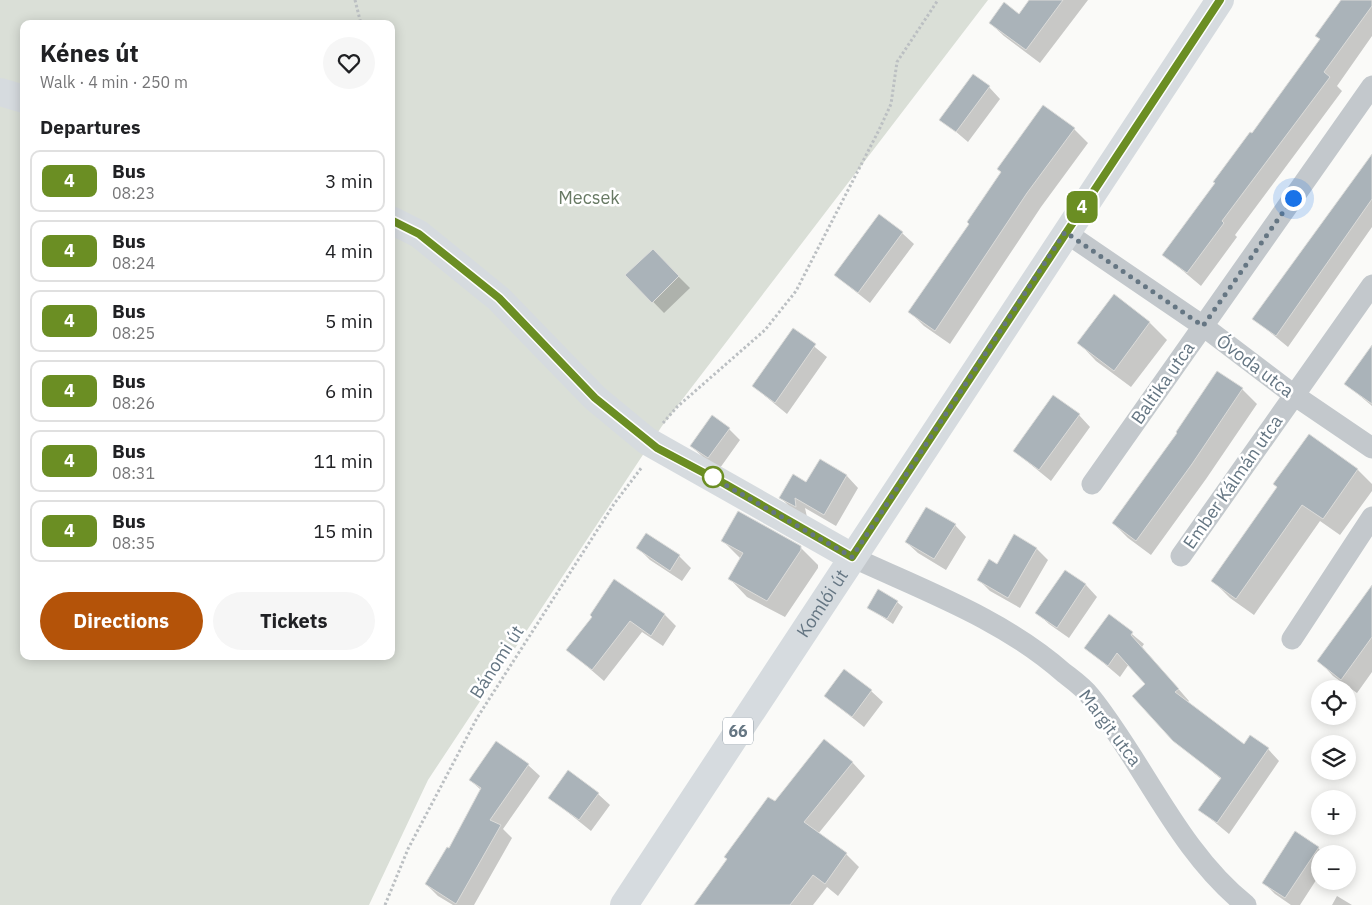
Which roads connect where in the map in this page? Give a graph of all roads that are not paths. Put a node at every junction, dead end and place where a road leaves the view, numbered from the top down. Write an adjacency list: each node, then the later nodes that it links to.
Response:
1 (1220, 0): 6 (main road, Komlói út / 66)
2 (1372, 86): 8 (street, Baltika utca)
3 (0, 92): 4 (main road)
4 (20, 98)
5 (395, 222): 14 (main road)
6 (1065, 232): 8 (street, Óvoda utca); 14 (main road, Komlói út / 66)
7 (1372, 285): 9 (street, Ember Kálmán utca)
8 (1203, 326): 9 (street, Óvoda utca); 11 (street, Baltika utca)
9 (1294, 395): 10 (street, Óvoda utca); 13 (street, Ember Kálmán utca)
10 (1372, 448)
11 (1092, 484)
12 (1372, 517): 15 (street)
13 (1181, 556)
14 (852, 557): 16 (main road, Komlói út / 66); 17 (street, Margit utca)
15 (1292, 639)
16 (624, 905)
17 (1246, 905)

